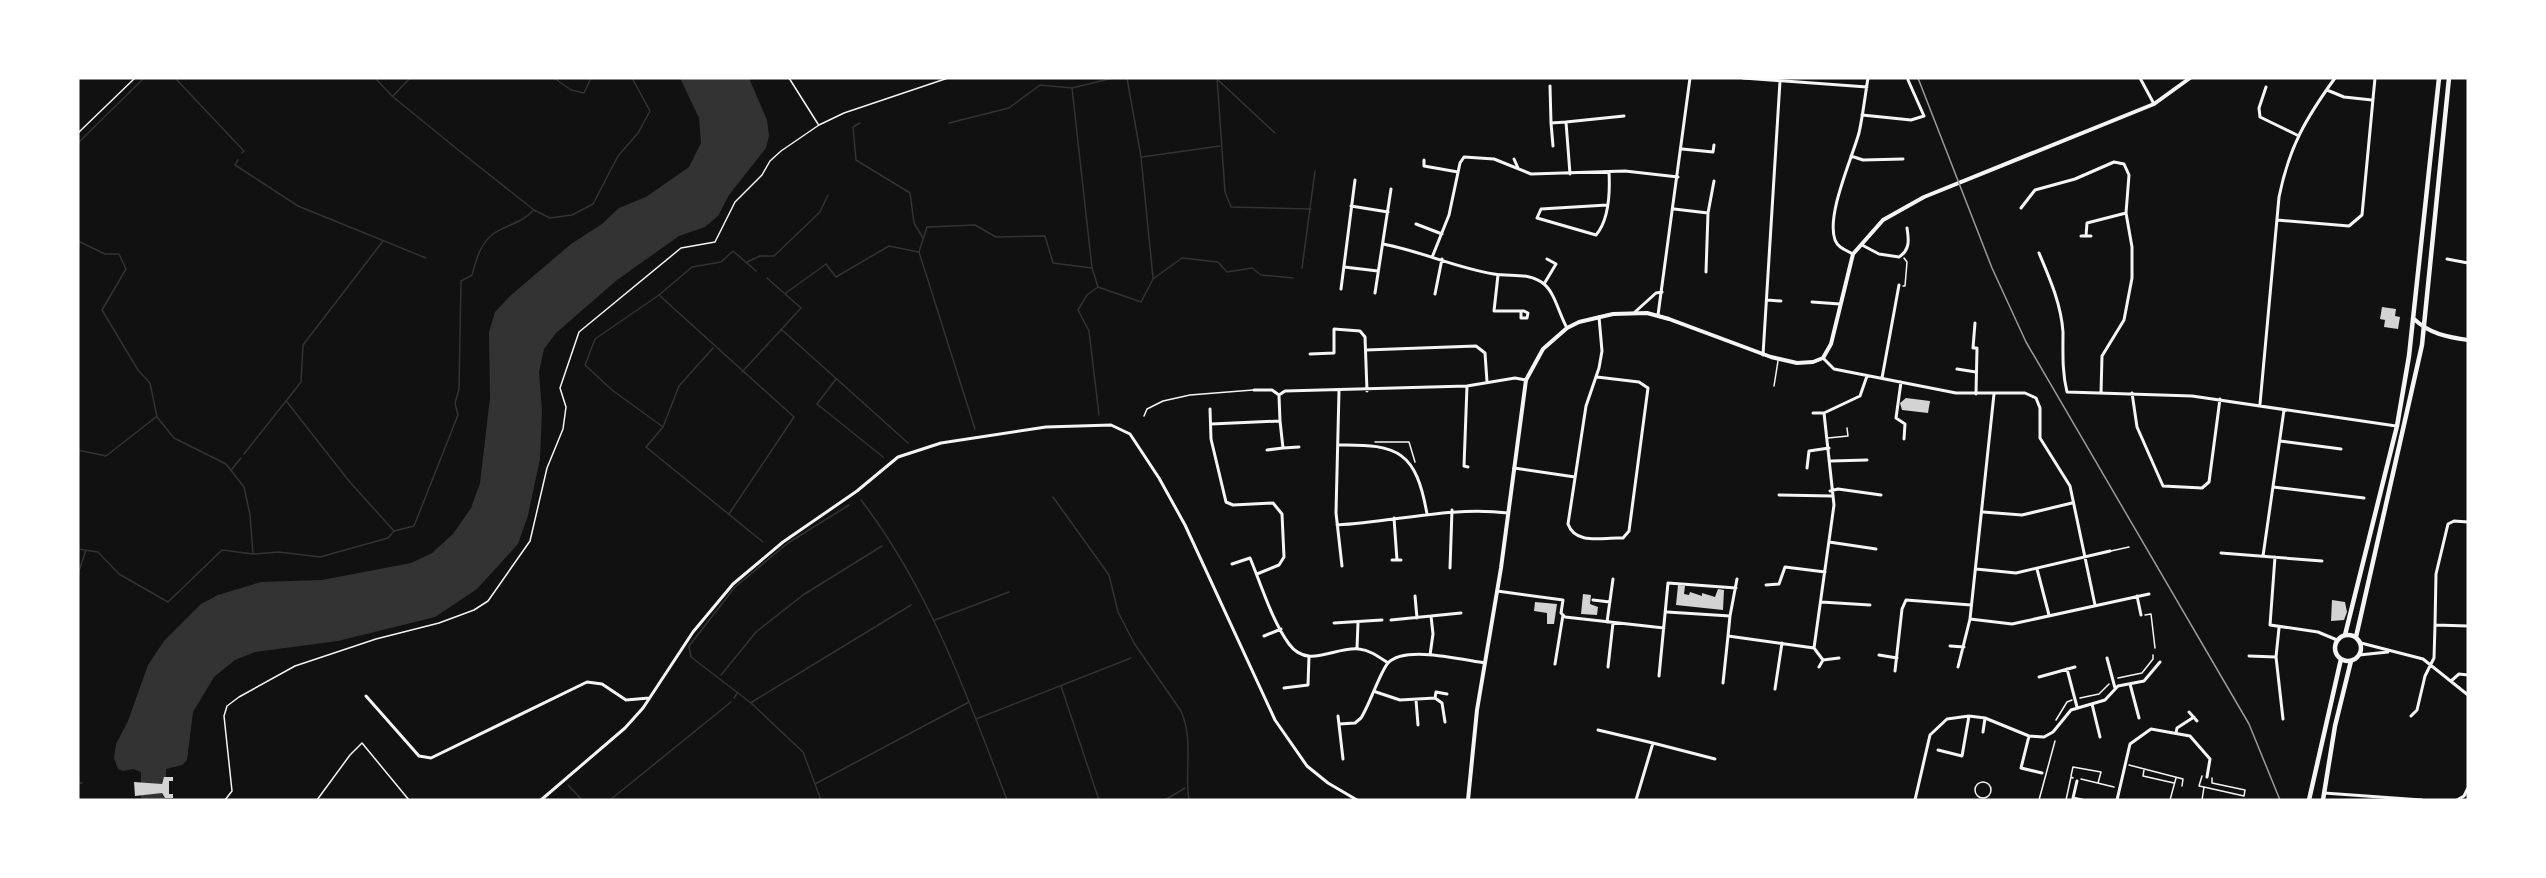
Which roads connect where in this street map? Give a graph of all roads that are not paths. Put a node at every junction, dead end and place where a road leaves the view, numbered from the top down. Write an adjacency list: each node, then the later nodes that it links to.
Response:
1 (1690, 78): 26 (street)
2 (1743, 78): 3 (street)
3 (1754, 78): 12 (street)
4 (1868, 78): 14 (street)
5 (2140, 78): 18 (street)
6 (2190, 78): 18 (street)
7 (2335, 78): 16 (street)
8 (2375, 78): 17 (street)
9 (2439, 78): 82 (main road)
10 (2449, 78): 85 (main road)
11 (1908, 80): 20 (street)
12 (1780, 81): 14 (street); 72 (street)
13 (1550, 86): 22 (street)
14 (1867, 87): 20 (street)
15 (2266, 87): 23 (street)
16 (2327, 90): 17 (street); 23 (street)
17 (2372, 100): 46 (street)
18 (2154, 104): 52 (street)
19 (1624, 116): 21 (street)
20 (1862, 116): 27 (street)
21 (1566, 122): 22 (street); 34 (street)
22 (1551, 123): 25 (street)
23 (2297, 135): 46 (street)
24 (1714, 145): 26 (street)
25 (1553, 146)
26 (1682, 149): 35 (street)
27 (1851, 156): 29 (street); 54 (street)
28 (1514, 159): 31 (street)
29 (1903, 159)
30 (1424, 160): 32 (street)
31 (1519, 170): 32 (street); 34 (street)
32 (1458, 172): 49 (street)
33 (1609, 172): 34 (street); 35 (street); 39 (street)
34 (1570, 174)
35 (1678, 177): 42 (street)
36 (1355, 180): 40 (street)
37 (1714, 181): 44 (street)
38 (1391, 189): 43 (street)
39 (1607, 204): 39 (street)
40 (1351, 206): 43 (street); 62 (street)
41 (2020, 208): 45 (street)
42 (1674, 209): 44 (street); 69 (street)
43 (1388, 212): 51 (street)
44 (1708, 213): 64 (street)
45 (2126, 213): 50 (street); 105 (street)
46 (2277, 220): 111 (street)
47 (1416, 224): 49 (street)
48 (1907, 228): 52 (street)
49 (1442, 234): 55 (street)
50 (2091, 236)
51 (1383, 244): 55 (street); 63 (street)
52 (1862, 245): 54 (street)
53 (2039, 253): 105 (street)
54 (1853, 254): 75 (street)
55 (1433, 255): 56 (street)
56 (1442, 259): 65 (street); 71 (street)
57 (1547, 259): 60 (street)
58 (2447, 260): 59 (street)
59 (2468, 263)
60 (1556, 264): 61 (street); 66 (street)
61 (1560, 266)
62 (1344, 267): 63 (street); 68 (street)
63 (1378, 271): 70 (street)
64 (1706, 272)
65 (1498, 275): 66 (street); 77 (street)
66 (1544, 284): 84 (street)
67 (1899, 285): 96 (street)
68 (1341, 289)
69 (1662, 292): 79 (street); 80 (street)
70 (1375, 293)
71 (1435, 294)
72 (1767, 300): 73 (street); 89 (street)
73 (1781, 301)
74 (1812, 302): 75 (street)
75 (1840, 304): 90 (street)
76 (1488, 311): 77 (street)
77 (1494, 311): 78 (street)
78 (1521, 313)
79 (1634, 314): 80 (street); 81 (street)
80 (1658, 315): 89 (street)
81 (1599, 317): 84 (street); 95 (street)
82 (2414, 320): 85 (street); 119 (main road)
83 (1975, 323): 93 (street)
84 (1567, 328): 97 (street)
85 (2424, 329): 86 (street); 204 (main road)
86 (2468, 340)
87 (1366, 350): 88 (street); 98 (street); 104 (street)
88 (1310, 354)
89 (1763, 355): 91 (street)
90 (1822, 358): 91 (street); 94 (street)
91 (1779, 359): 101 (lane)
92 (1958, 369): 93 (street)
93 (1976, 372): 107 (street)
94 (1867, 376): 96 (street); 114 (street)
95 (1597, 377): 135 (street); 135 (street)
96 (1882, 378): 99 (street)
97 (1526, 380): 98 (street); 133 (street)
98 (1487, 382): 100 (street)
99 (1901, 382): 107 (street); 122 (street)
100 (1467, 386): 104 (street); 132 (street)
101 (1774, 386)
102 (1254, 390): 109 (street); 116 (lane)
103 (1339, 391): 104 (street); 109 (street); 124 (street)
104 (1367, 391)
105 (2101, 393): 106 (street)
106 (2132, 393): 110 (street); 110 (street)
107 (1976, 394): 108 (street)
108 (1994, 394): 142 (street); 144 (street)
109 (1279, 395): 117 (street)
110 (2220, 399): 111 (street)
111 (2260, 405): 113 (street)
112 (1210, 409): 118 (street)
113 (2284, 410): 119 (street); 123 (street)
114 (1824, 412): 115 (street); 121 (street)
115 (1813, 413)
116 (1144, 416)
117 (1280, 421): 118 (street); 126 (street)
118 (1211, 424): 166 (street)
119 (2397, 426): 201 (main road)
120 (1846, 428): 121 (lane)
121 (1827, 438): 127 (street)
122 (1904, 439)
123 (2280, 441): 128 (street); 136 (street)
124 (1338, 446): 146 (street); 149 (street)
125 (1299, 447): 126 (street)
126 (1282, 448): 129 (street)
127 (1829, 448): 131 (street); 134 (street)
128 (2342, 449)
129 (1267, 450)
130 (1867, 460): 131 (street)
131 (1831, 461): 137 (street)
132 (1464, 466)
133 (1514, 468): 135 (street); 145 (street)
134 (1807, 468)
135 (1575, 477)
136 (2273, 487): 141 (street); 155 (street)
137 (1830, 491): 139 (street); 140 (street)
138 (1779, 495): 140 (street)
139 (1881, 495)
140 (1832, 496): 150 (street)
141 (2364, 498)
142 (2073, 503): 144 (street); 156 (street)
143 (1452, 510): 145 (street); 146 (street); 162 (street)
144 (1983, 512): 163 (street)
145 (1508, 513): 171 (street)
146 (1427, 514): 147 (street)
147 (1394, 518): 149 (street); 158 (street)
148 (2468, 522): 196 (street)
149 (1337, 525): 161 (street)
150 (1829, 542): 152 (street); 165 (street)
151 (2129, 547): 153 (lane)
152 (1876, 549)
153 (2110, 551): 156 (street)
154 (2221, 552): 155 (street)
155 (2263, 556): 157 (street)
156 (2085, 557): 164 (street); 180 (street)
157 (2275, 557): 159 (street); 199 (street)
158 (1392, 560)
159 (2322, 561)
160 (1232, 564): 166 (street)
161 (1342, 566)
162 (1450, 568)
163 (1976, 569): 164 (street); 179 (street)
164 (2037, 569): 184 (street)
165 (1825, 572): 169 (street); 177 (street)
166 (1257, 574): 200 (street)
167 (1613, 579): 176 (street)
168 (1737, 579): 170 (street)
169 (1766, 585)
170 (1736, 588): 181 (street); 186 (street)
171 (1497, 591): 183 (street); 227 (street)
172 (2149, 594): 174 (street)
173 (1415, 596): 188 (street)
174 (2137, 596): 180 (street); 187 (street)
175 (1593, 600): 176 (street)
176 (1610, 602): 193 (street)
177 (1821, 602): 178 (street); 211 (street)
178 (1870, 605)
179 (1971, 605): 189 (street); 220 (street)
180 (2095, 605): 184 (street)
181 (1667, 612): 186 (street); 198 (street)
182 (1461, 613): 185 (street)
183 (1563, 615): 193 (street); 229 (street)
184 (2049, 615): 189 (street)
185 (1431, 616): 188 (street); 213 (street)
186 (1730, 616): 203 (street)
187 (2141, 616)
188 (1417, 618): 191 (street)
189 (1970, 619): 209 (street)
190 (1382, 620): 192 (street)
191 (1391, 620)
192 (1358, 622): 194 (street); 210 (street)
193 (1607, 622): 195 (street)
194 (1334, 623)
195 (1613, 623): 198 (street); 230 (street)
196 (2435, 625): 197 (street); 228 (street)
197 (2468, 626)
198 (1664, 628): 237 (street)
199 (2279, 628): 205 (street); 218 (street)
200 (1281, 629): 202 (street); 215 (street)
201 (2346, 635): 204 (main road); 205 (main road)
202 (1263, 636)
203 (1728, 636): 206 (street); 240 (street)
204 (2356, 637): 207 (main road)
205 (2337, 640): 222 (main road)
206 (1782, 643): 211 (street); 244 (street)
207 (2361, 643): 212 (street); 217 (main road)
208 (1950, 646): 209 (street)
209 (1964, 647): 232 (street)
210 (1357, 648): 215 (street); 226 (street)
211 (1814, 648): 223 (street)
212 (2390, 652): 217 (street); 228 (street)
213 (1430, 655): 226 (street); 227 (street)
214 (1879, 655): 220 (street)
215 (1309, 656): 242 (street)
216 (2249, 656): 218 (street)
217 (2359, 656): 224 (main road)
218 (2276, 657): 261 (street)
219 (1839, 658): 223 (street)
220 (1897, 658): 235 (street)
221 (2107, 658): 243 (street)
222 (2341, 659): 224 (main road); 289 (main road)
223 (1823, 660): 231 (street)
224 (2351, 661): 279 (main road)
225 (2160, 662): 241 (street)
226 (1388, 663): 245 (street)
227 (1485, 663): 284 (street)
228 (2430, 663): 239 (street); 257 (street)
229 (1555, 664)
230 (1608, 667)
231 (1819, 667)
232 (1958, 667)
233 (2075, 667): 234 (street)
234 (2067, 669): 238 (street); 253 (street)
235 (1895, 671)
236 (2468, 675): 239 (street)
237 (1659, 676)
238 (2039, 677)
239 (2451, 681): 247 (street)
240 (1723, 683)
241 (2130, 684): 243 (street); 260 (street)
242 (1284, 688)
243 (2115, 688): 252 (street)
244 (1775, 689)
245 (1376, 692): 251 (street); 264 (street)
246 (1447, 694): 250 (street)
247 (2468, 695)
248 (366, 696): 249 (street)
249 (649, 698): 282 (street); 283 (street)
250 (1435, 698): 251 (street); 263 (street)
251 (1416, 700): 265 (street)
252 (2092, 704): 253 (street); 270 (street)
253 (2077, 707): 269 (street)
254 (2189, 712): 258 (street)
255 (1338, 716): 264 (street)
256 (1969, 716): 259 (street); 272 (street); 286 (street)
257 (2411, 716)
258 (2194, 717): 262 (street); 268 (street)
259 (1985, 718): 267 (street); 269 (street)
260 (2139, 718)
261 (2283, 719)
262 (2198, 721)
263 (1445, 722)
264 (1339, 724): 273 (street)
265 (1418, 725)
266 (1598, 730): 271 (street)
267 (1983, 732)
268 (2176, 733): 276 (street); 288 (street)
269 (2028, 736): 275 (street)
270 (2100, 737)
271 (1653, 743): 274 (street); 285 (street)
272 (1938, 750)
273 (1343, 759)
274 (1715, 759)
275 (2042, 773)
276 (2206, 777)
277 (2077, 781): 287 (street)
278 (2468, 788): 292 (street)
279 (2324, 793): 290 (main road); 291 (street)
280 (316, 800): 281 (lane)
281 (409, 800)
282 (541, 800)
283 (1357, 800)
284 (1468, 800)
285 (1636, 800)
286 (1915, 800)
287 (2082, 800)
288 (2117, 800)
289 (2309, 800)
290 (2323, 800)
291 (2422, 800)
292 (2457, 800)

